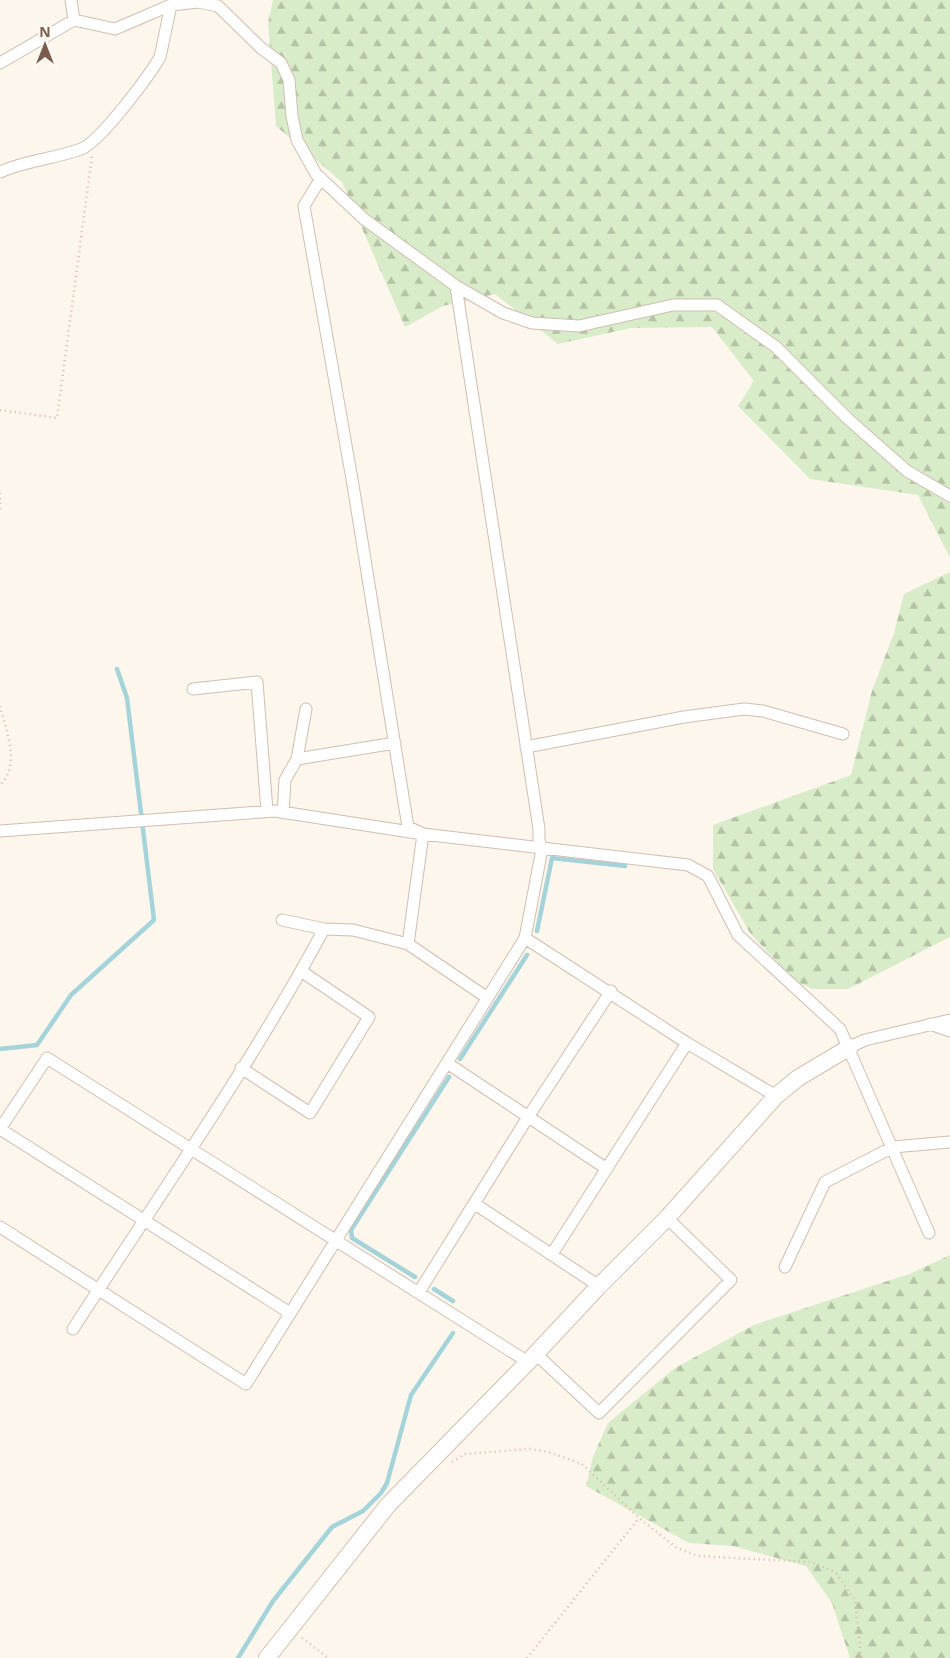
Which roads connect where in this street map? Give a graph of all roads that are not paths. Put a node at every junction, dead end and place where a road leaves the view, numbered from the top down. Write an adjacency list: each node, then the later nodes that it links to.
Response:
1 (72, 0): 3 (street)
2 (171, 5): 3 (street); 5 (street); 6 (street)
3 (74, 20): 4 (street)
4 (0, 63)
5 (0, 172)
6 (321, 178): 7 (street); 12 (street)
7 (456, 286): 8 (street); 13 (street)
8 (950, 496)
9 (193, 688): 15 (street)
10 (306, 709): 14 (street)
11 (843, 734): 13 (street)
12 (395, 743): 14 (street); 18 (street)
13 (526, 747): 19 (street)
14 (297, 759): 16 (street)
15 (267, 811): 16 (street); 17 (street)
16 (283, 812): 18 (street)
17 (0, 831)
18 (423, 834): 19 (street); 23 (street)
19 (542, 849): 22 (street); 31 (street)
20 (282, 920): 21 (street)
21 (324, 929): 23 (street); 24 (street)
22 (526, 938): 25 (street); 26 (street)
23 (408, 944): 26 (street)
24 (302, 971): 33 (street); 33 (street)
25 (611, 992): 30 (street); 35 (street)
26 (486, 997): 32 (street)
27 (950, 1020): 28 (street)
28 (929, 1024): 29 (street); 31 (street)
29 (950, 1031)
30 (687, 1043): 34 (street); 39 (street)
31 (850, 1047): 34 (street); 37 (street)
32 (447, 1063): 35 (street); 45 (street)
33 (241, 1068): 38 (street)
34 (776, 1096): 41 (street)
35 (528, 1117): 39 (street); 40 (street)
36 (950, 1142): 37 (street)
37 (892, 1147): 44 (street); 47 (street)
38 (191, 1149): 42 (street); 42 (street); 45 (street)
39 (607, 1170): 46 (street)
40 (475, 1204): 46 (street); 50 (street)
41 (668, 1218): 48 (street); 53 (street)
42 (144, 1220): 49 (street); 51 (street)
43 (0, 1227): 49 (street)
44 (929, 1233)
45 (335, 1241): 50 (street); 51 (street)
46 (552, 1254): 48 (street)
47 (785, 1267)
48 (599, 1286): 53 (street)
49 (98, 1290): 51 (street); 52 (street)
50 (419, 1292): 53 (street)
51 (290, 1312)
52 (73, 1329)
53 (532, 1358): 54 (street)
54 (267, 1658)

